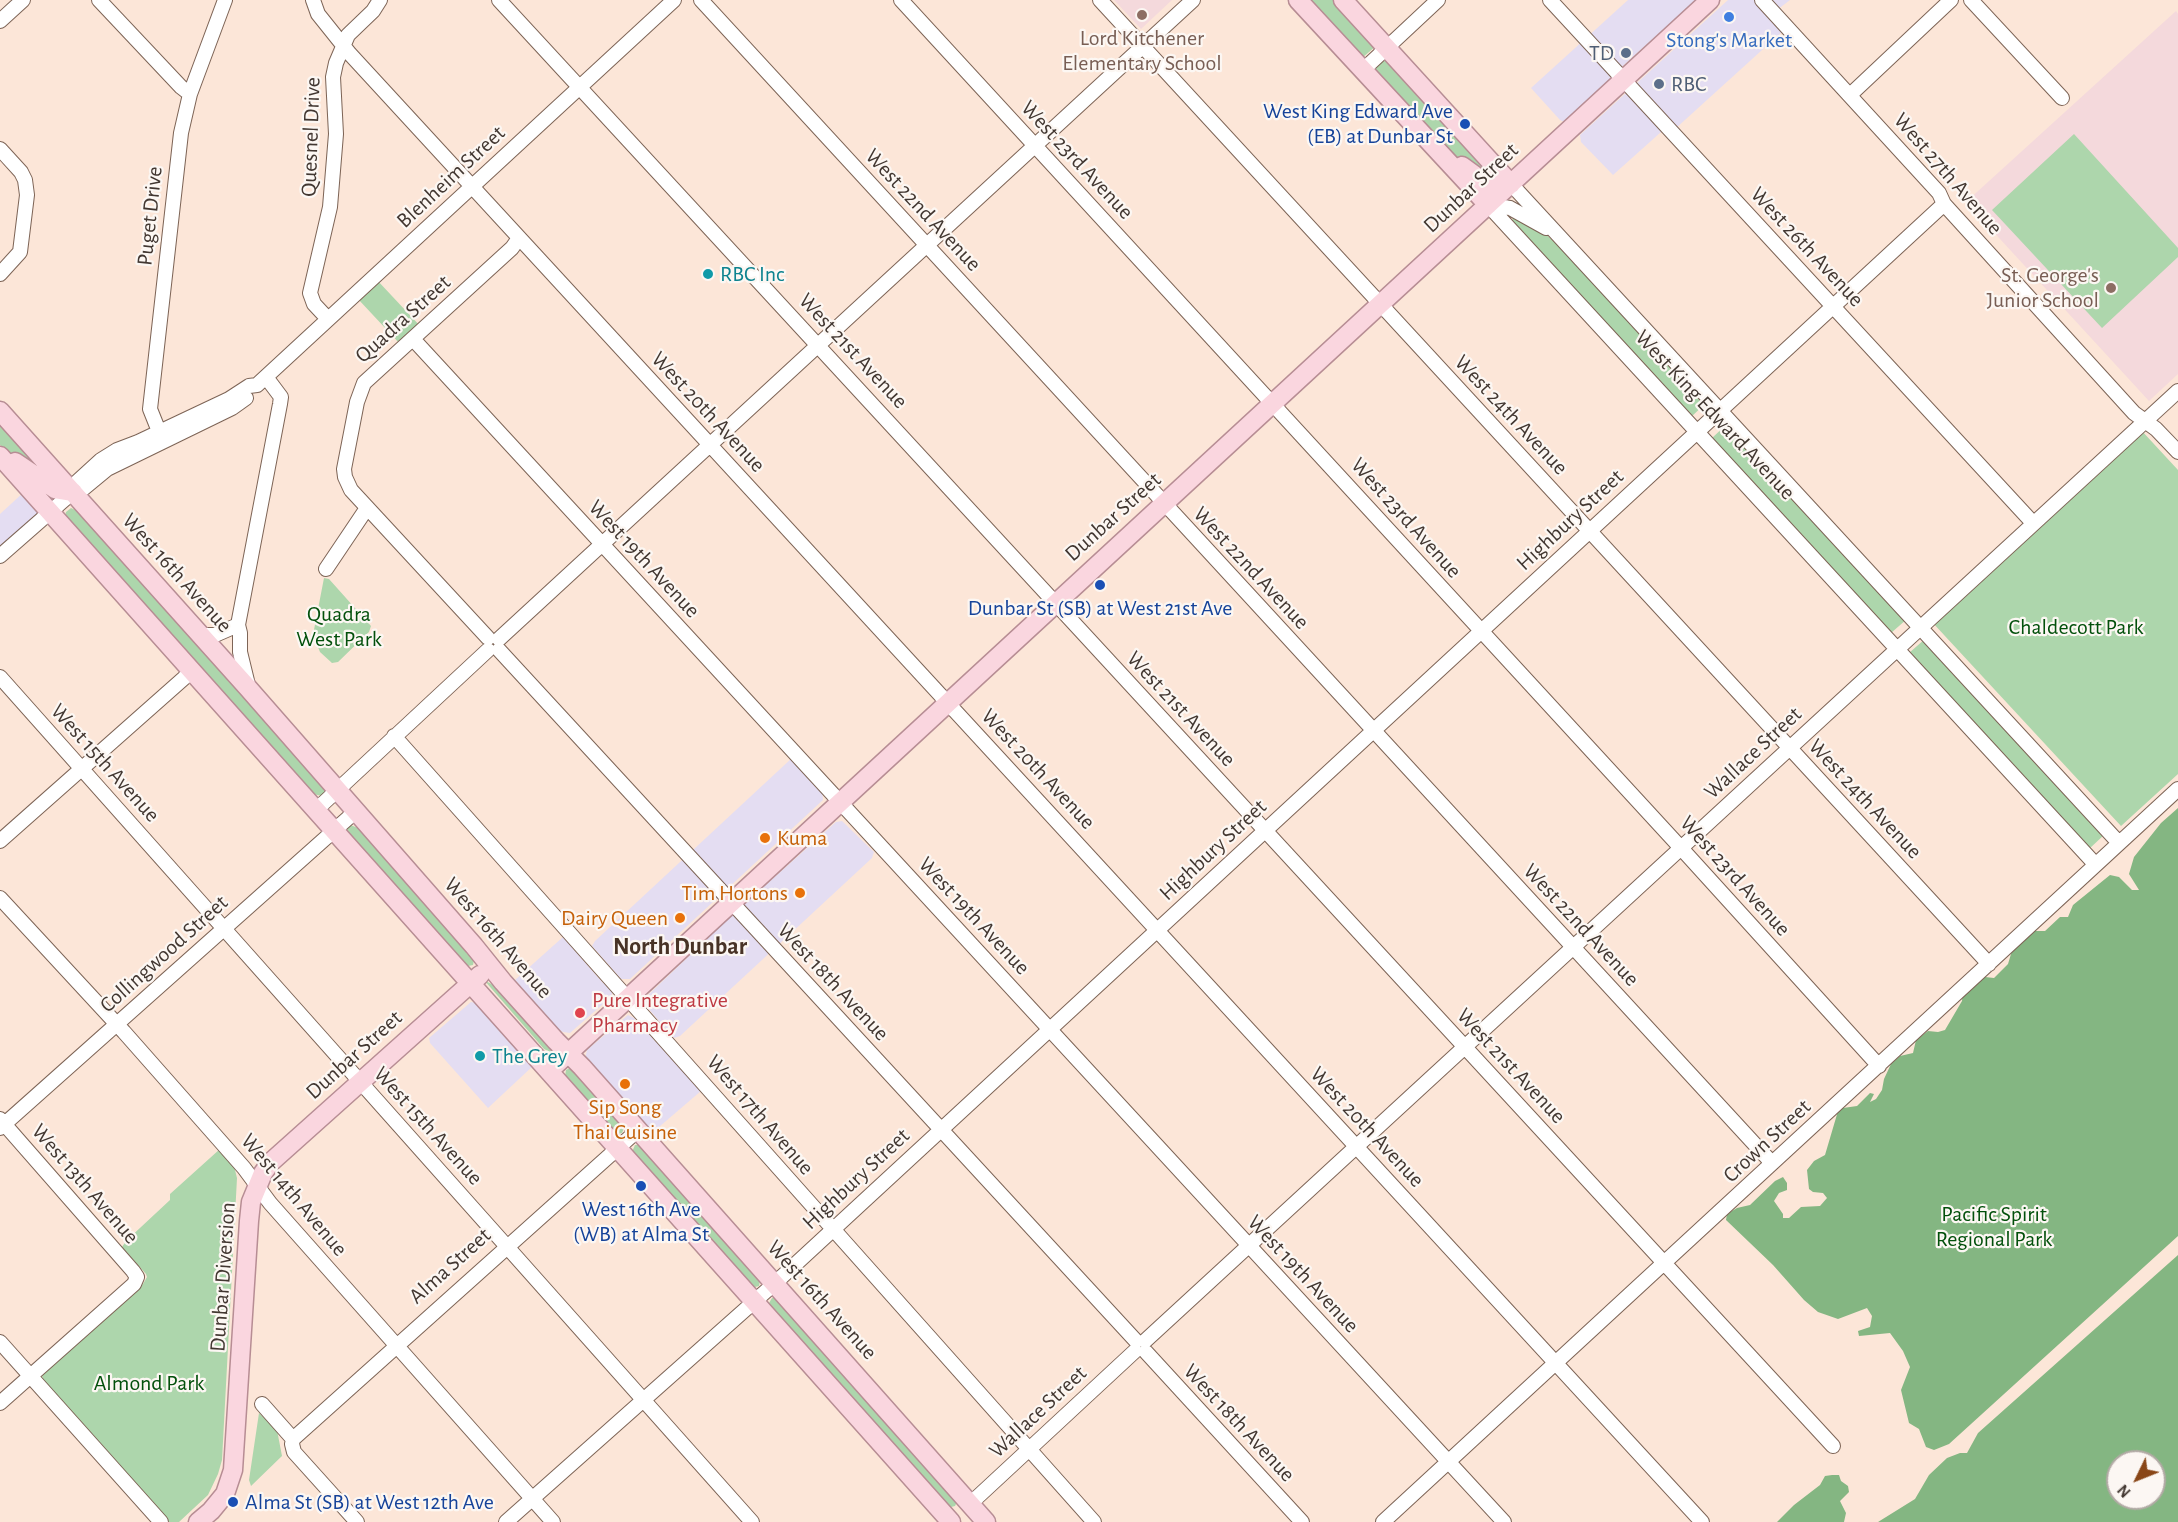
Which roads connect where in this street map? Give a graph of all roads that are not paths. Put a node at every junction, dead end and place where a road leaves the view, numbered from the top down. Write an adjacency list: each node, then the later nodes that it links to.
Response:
1 (23, 0): 20 (street)
2 (99, 0): 27 (street)
3 (225, 0): 27 (street, Puget Drive)
4 (313, 0): 21 (street, West 20th Avenue)
5 (380, 0): 21 (street, Quesnel Drive)
6 (499, 0): 26 (street, West 21st Avenue)
7 (674, 0): 26 (street, Blenheim Street)
8 (701, 0): 38 (street, West 22nd Avenue)
9 (901, 0): 30 (street, West 23rd Avenue)
10 (1100, 0): 22 (street, West 24th Avenue)
11 (1193, 0): 22 (street)
12 (1298, 0): 24 (main road, West King Edward Avenue)
13 (1343, 0): 23 (main road, West King Edward Avenue)
14 (1438, 0): 23 (street)
15 (1551, 0): 25 (street, West 26th Avenue)
16 (1710, 0): 25 (main road, Dunbar Street)
17 (1762, 0): 28 (street, West 27th Avenue)
18 (1951, 0): 28 (street)
19 (1971, 0): 29 (street)
20 (0, 21)
21 (342, 45): 34 (street, West 20th Avenue); 43 (street, Quesnel Drive)
22 (1142, 46): 30 (street); 41 (street, West 24th Avenue)
23 (1387, 48): 24 (street); 33 (main road, West King Edward Avenue)
24 (1363, 70): 32 (main road, West King Edward Avenue)
25 (1624, 80): 33 (main road, Dunbar Street); 42 (street, West 26th Avenue)
26 (579, 87): 34 (street, Blenheim Street); 45 (street, West 21st Avenue)
27 (190, 94): 53 (street, Puget Drive)
28 (1850, 95): 35 (street, West 27th Avenue)
29 (2062, 98)
30 (1034, 146): 38 (street); 48 (street, West 23rd Avenue)
31 (0, 149): 40 (street)
32 (1447, 160): 33 (main road); 36 (main road, West King Edward Avenue)
33 (1511, 184): 36 (main road, Dunbar Street); 39 (street, West King Edward Avenue)
34 (472, 186): 37 (street, West 20th Avenue); 43 (street, Blenheim Street)
35 (1944, 204): 42 (street, Highbury Street); 51 (street, West 27th Avenue)
36 (1488, 205): 39 (street); 41 (main road, Dunbar Street); 52 (street, West King Edward Avenue)
37 (519, 238): 44 (street, Quadra Street); 54 (street, West 20th Avenue)
38 (926, 246): 45 (street); 59 (street, West 22nd Avenue)
39 (1570, 248): 49 (street, West King Edward Avenue)
40 (0, 274)
41 (1380, 304): 48 (main road, Dunbar Street); 63 (street, West 24th Avenue)
42 (1834, 306): 49 (street, Highbury Street); 62 (street, West 26th Avenue)
43 (328, 319): 46 (street, Blenheim Street)
44 (413, 339): 57 (street, Quadra Street); 64 (street, West 19th Avenue)
45 (818, 345): 54 (street); 67 (street, West 21st Avenue)
46 (261, 381): 53 (street, Blenheim Street); 68 (street)
47 (2178, 391): 51 (street, Wallace Street)
48 (1272, 404): 59 (main road, Dunbar Street); 70 (street, West 23rd Avenue)
49 (1720, 410): 52 (street, Highbury Street); 69 (street, West King Edward Avenue)
50 (0, 411): 58 (main road, West 16th Avenue)
51 (2146, 420): 55 (street, West 27th Avenue); 62 (street, Wallace Street)
52 (1697, 431): 63 (street, Highbury Street); 73 (street, West King Edward Avenue)
53 (161, 437): 58 (street, Blenheim Street)
54 (709, 444): 64 (street); 77 (street, West 20th Avenue)
55 (2178, 453)
56 (0, 454): 58 (main road); 61 (main road)
57 (348, 485): 60 (street, West 18th Avenue)
58 (73, 492): 61 (street, Blenheim Street); 71 (main road, West 16th Avenue)
59 (1164, 504): 67 (main road, Dunbar Street); 78 (street, West 22nd Avenue)
60 (367, 508): 66 (street); 72 (street, West 18th Avenue)
61 (50, 511): 65 (street, Blenheim Street); 74 (main road)
62 (2033, 523): 69 (street, Wallace Street)
63 (1589, 531): 70 (street, Highbury Street); 80 (street, West 24th Avenue)
64 (601, 545): 72 (street); 84 (street, West 19th Avenue)
65 (0, 556)
66 (326, 569)
67 (1055, 603): 77 (main road, Dunbar Street); 88 (street, West 21st Avenue)
68 (238, 625): 71 (street); 76 (street)
69 (1920, 627): 73 (street, Wallace Street); 90 (street, West King Edward Avenue)
70 (1481, 631): 78 (street, Highbury Street); 91 (street, West 23rd Avenue)
71 (200, 634): 76 (main road, West 16th Avenue)
72 (493, 644): 79 (street); 94 (street, West 18th Avenue)
73 (1897, 648): 80 (street, Wallace Street); 92 (street, West King Edward Avenue)
74 (192, 671): 81 (street); 85 (main road)
75 (0, 677): 81 (street, West 15th Avenue)
76 (248, 688): 83 (main road, West 16th Avenue)
77 (947, 702): 84 (main road, Dunbar Street); 96 (street, West 20th Avenue)
78 (1373, 731): 88 (street, Highbury Street); 97 (street, West 22nd Avenue)
79 (394, 736): 83 (street); 101 (street, West 17th Avenue)
80 (1790, 748): 91 (street, Wallace Street); 98 (street, West 24th Avenue)
81 (82, 769): 89 (street); 95 (street, West 15th Avenue)
82 (2178, 789): 90 (street, Crown Street)
83 (338, 790): 85 (street); 86 (main road, West 16th Avenue)
84 (840, 801): 94 (main road, Dunbar Street); 103 (street, West 19th Avenue)
85 (316, 810): 87 (main road)
86 (356, 811): 87 (street, Collingwood Street); 99 (main road, West 16th Avenue)
87 (334, 830): 95 (street, Collingwood Street); 100 (main road)
88 (1264, 830): 96 (street, Highbury Street); 104 (street, West 21st Avenue)
89 (0, 841)
90 (2120, 843): 92 (street, Crown Street)
91 (1681, 848): 97 (street, Wallace Street); 106 (street, West 23rd Avenue)
92 (2095, 864): 98 (street, Crown Street)
93 (0, 897): 102 (street, West 14th Avenue)
94 (732, 904): 101 (main road, Dunbar Street); 111 (street, West 18th Avenue)
95 (224, 929): 102 (street, Collingwood Street); 108 (street, West 15th Avenue)
96 (1157, 930): 103 (street, Highbury Street); 112 (street, West 20th Avenue)
97 (1573, 947): 104 (street, Wallace Street); 114 (street, West 22nd Avenue)
98 (1989, 964): 106 (street, Crown Street)
99 (490, 966): 100 (main road, Dunbar Street); 105 (main road, West 16th Avenue)
100 (471, 984): 107 (main road); 108 (main road, Dunbar Street)
101 (629, 998): 105 (main road, Dunbar Street); 116 (street, West 17th Avenue)
102 (118, 1025): 109 (street, Collingwood Street); 115 (street, West 14th Avenue)
103 (1049, 1029): 111 (street, Highbury Street); 118 (street, West 19th Avenue)
104 (1465, 1047): 112 (street, Wallace Street); 119 (street, West 21st Avenue)
105 (568, 1053): 107 (main road, Dunbar Street); 110 (main road, West 16th Avenue)
106 (1879, 1066): 114 (street, Crown Street)
107 (550, 1070): 113 (main road)
108 (360, 1082): 115 (main road, Dunbar Street); 117 (street, West 15th Avenue)
109 (2, 1124): 126 (street, West 13th Avenue)
110 (638, 1130): 113 (street, Alma Street); 120 (main road, West 16th Avenue)
111 (940, 1130): 116 (street, Highbury Street); 124 (street, West 18th Avenue)
112 (1356, 1147): 118 (street, Wallace Street); 125 (street, West 20th Avenue)
113 (618, 1148): 117 (street, Alma Street); 121 (main road)
114 (1772, 1163): 119 (street, Crown Street)
115 (257, 1184): 123 (street, West 14th Avenue); 136 (main road, Dunbar Diversion)
116 (833, 1229): 120 (street, Highbury Street); 132 (street, West 17th Avenue)
117 (507, 1247): 123 (street, Alma Street); 127 (street, West 15th Avenue)
118 (1249, 1247): 124 (street, Wallace Street); 133 (street, West 19th Avenue)
119 (1665, 1263): 125 (street, Crown Street); 131 (street, West 21st Avenue)
120 (774, 1284): 121 (street, Highbury Street); 135 (main road, West 16th Avenue)
121 (755, 1300): 127 (street, Highbury Street); 142 (main road)
122 (0, 1342): 126 (street)
123 (397, 1346): 130 (street, Alma Street); 134 (street, West 14th Avenue)
124 (1140, 1346): 132 (street, Wallace Street); 145 (street, West 18th Avenue)
125 (1557, 1363): 133 (street, Crown Street); 148 (street, West 20th Avenue)
126 (31, 1376): 128 (street); 137 (street)
127 (644, 1400): 134 (street, Highbury Street); 141 (street, West 15th Avenue)
128 (0, 1403)
129 (262, 1404): 130 (street)
130 (293, 1439): 138 (street)
131 (1833, 1446)
132 (1029, 1449): 135 (street, Wallace Street); 144 (street, West 17th Avenue)
133 (1448, 1462): 146 (street, Crown Street); 147 (street, West 19th Avenue)
134 (533, 1498): 139 (street, Highbury Street); 140 (street, West 14th Avenue)
135 (970, 1504): 143 (main road, West 16th Avenue)
136 (205, 1516)
137 (161, 1522)
138 (357, 1522)
139 (507, 1522)
140 (554, 1522)
141 (752, 1522)
142 (951, 1522)
143 (986, 1522)
144 (1094, 1522)
145 (1302, 1522)
146 (1383, 1522)
147 (1504, 1522)
148 (1702, 1522)

